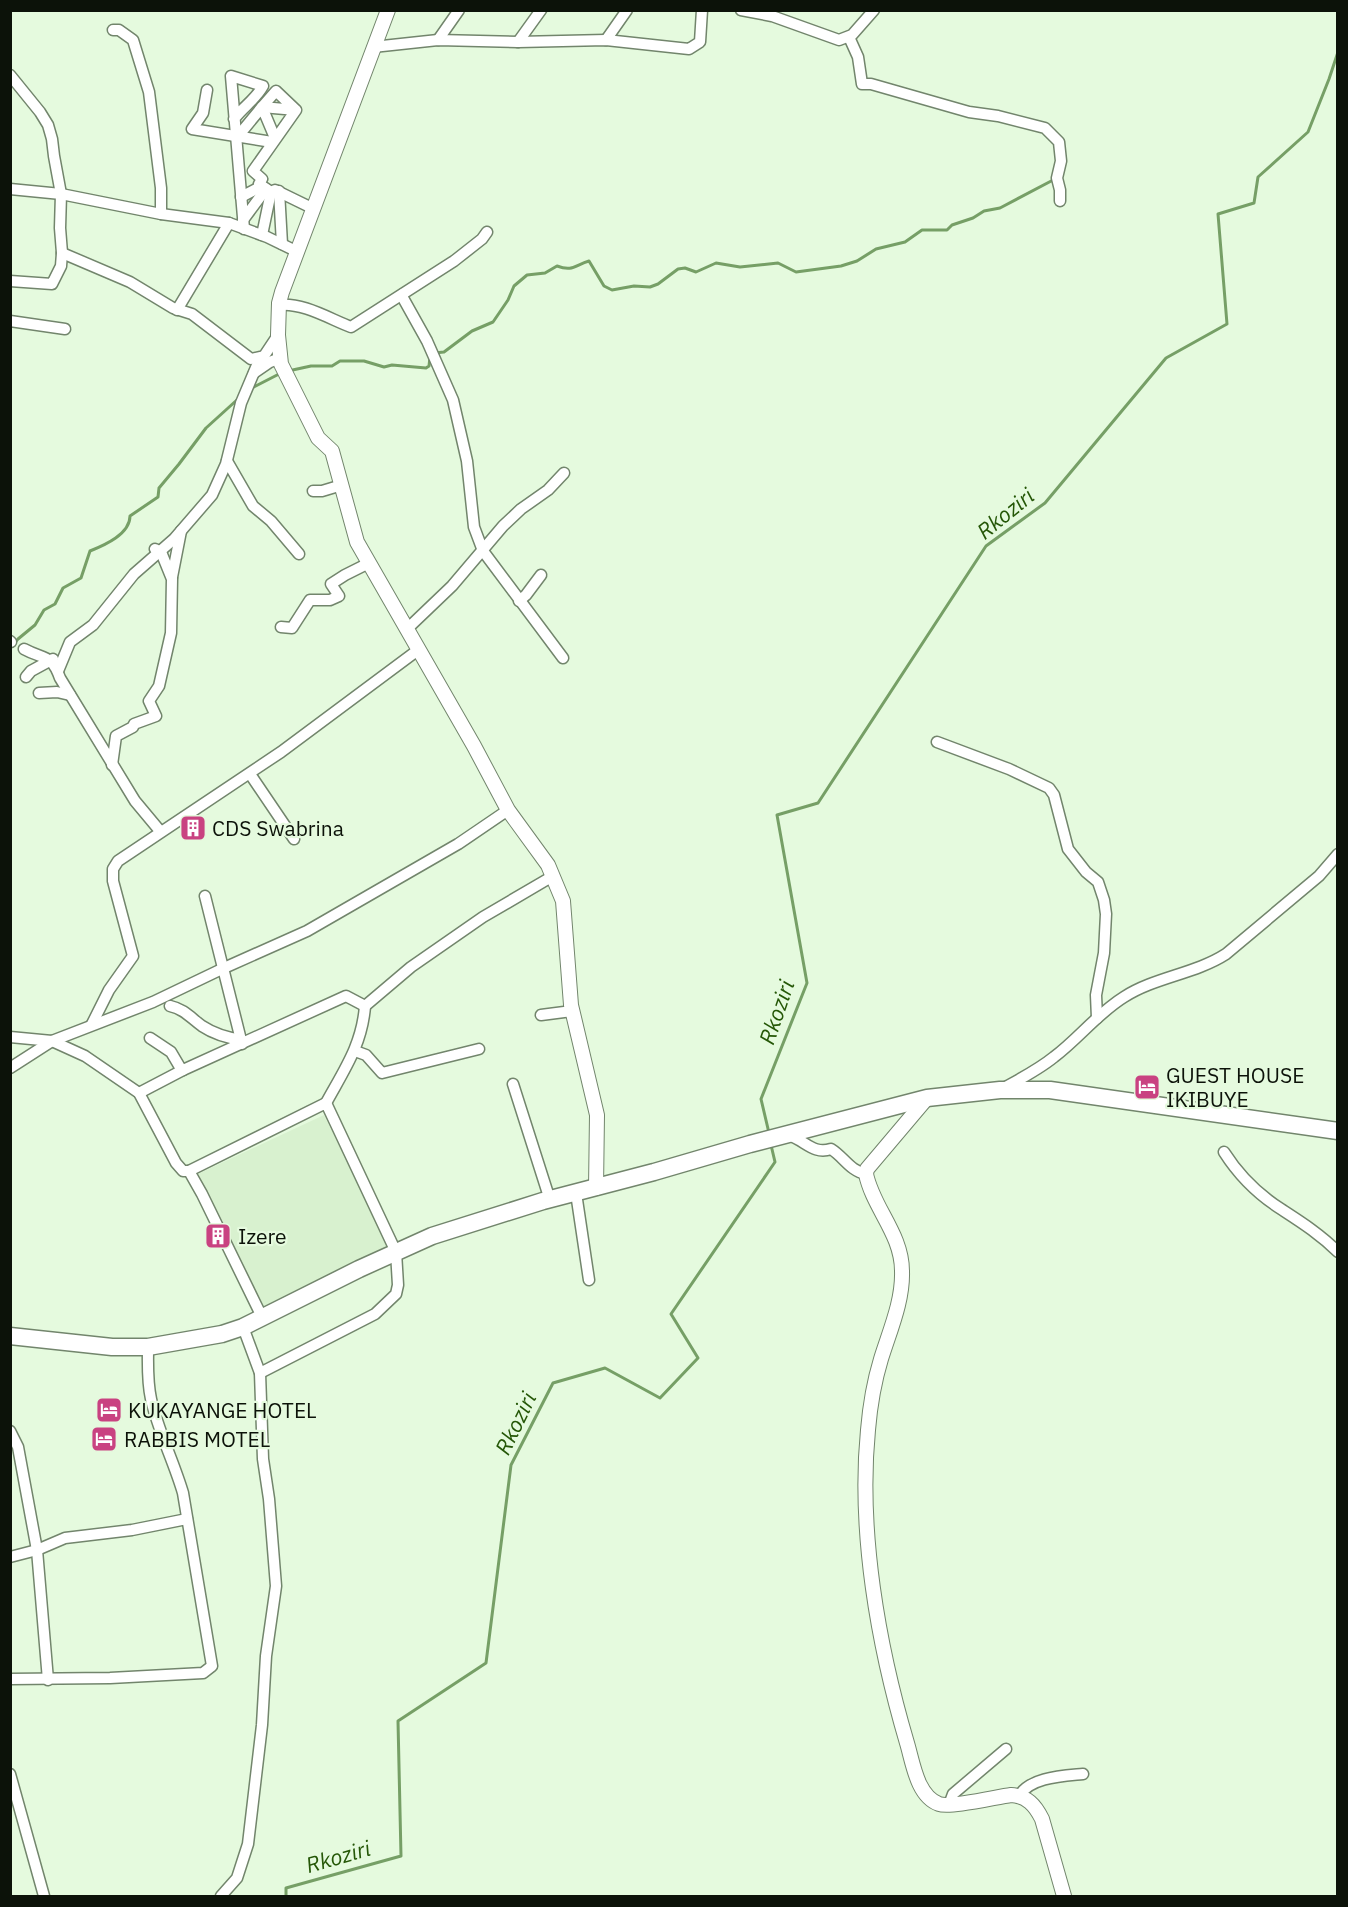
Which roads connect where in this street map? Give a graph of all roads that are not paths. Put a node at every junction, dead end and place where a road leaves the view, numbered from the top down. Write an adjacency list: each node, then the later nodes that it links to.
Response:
1 (388, 10): 13 (street)
2 (459, 10): 10 (street)
3 (540, 10): 12 (street)
4 (627, 10): 11 (street)
5 (702, 10): 11 (street)
6 (741, 10): 9 (street)
7 (874, 10): 9 (street)
8 (113, 30): 29 (street)
9 (849, 37): 27 (street)
10 (438, 40): 12 (street); 13 (street)
11 (606, 40): 12 (street)
12 (518, 42)
13 (373, 47): 28 (street)
14 (10, 75): 25 (street)
15 (207, 90): 18 (street)
16 (262, 108): 17 (street); 17 (street); 19 (street); 20 (street); 21 (street)
17 (296, 110): 19 (street)
18 (221, 125): 20 (street); 20 (street)
19 (284, 126): 21 (street)
20 (237, 135): 21 (street); 22 (street)
21 (274, 140): 23 (street)
22 (240, 184): 23 (street); 26 (street)
23 (267, 186): 26 (street); 28 (street); 31 (street); 33 (street); 34 (street)
24 (10, 189): 25 (street)
25 (61, 194): 29 (street); 36 (street)
26 (241, 197): 31 (street)
27 (1060, 201)
28 (314, 209): 35 (street)
29 (161, 214): 30 (street)
30 (229, 223): 31 (street); 40 (street)
31 (244, 224): 33 (street)
32 (486, 232): 38 (street)
33 (262, 235): 34 (street)
34 (282, 244): 35 (street)
35 (298, 252): 39 (street)
36 (62, 253): 37 (street); 40 (street)
37 (10, 281)
38 (403, 294): 39 (street); 53 (street)
39 (279, 305): 43 (street)
40 (177, 310): 44 (street)
41 (10, 321): 42 (street)
42 (64, 329)
43 (278, 335): 44 (street); 45 (street)
44 (260, 358): 46 (street)
45 (280, 358): 46 (street); 49 (street)
46 (254, 373): 47 (street)
47 (227, 461): 51 (street); 54 (street)
48 (564, 473): 53 (street)
49 (342, 485): 50 (street); 55 (street)
50 (313, 491)
51 (178, 532): 52 (street); 57 (street)
52 (157, 550): 57 (street); 63 (street)
53 (483, 551): 58 (street); 60 (street)
54 (299, 554)
55 (369, 563): 59 (street); 60 (street)
56 (541, 575): 58 (street)
57 (172, 579): 70 (street)
58 (519, 601): 64 (street)
59 (281, 627)
60 (407, 629): 62 (street)
61 (24, 649): 65 (street)
62 (418, 650): 74 (street); 75 (street)
63 (64, 656): 65 (street); 66 (street)
64 (563, 658)
65 (51, 660): 66 (street); 67 (street)
66 (58, 672): 69 (street)
67 (26, 677)
68 (39, 693): 69 (street)
69 (70, 695): 71 (street)
70 (116, 736): 71 (street); 73 (street)
71 (98, 741): 73 (street)
72 (937, 742): 86 (street)
73 (112, 765): 76 (street)
74 (250, 774): 76 (street); 77 (street)
75 (508, 810): 79 (street); 81 (street)
76 (160, 831): 87 (street)
77 (294, 839)
78 (1338, 855): 86 (street)
79 (553, 876): 83 (street); 84 (street)
80 (205, 896): 81 (street)
81 (224, 968): 87 (street); 91 (street)
82 (170, 1006): 91 (street)
83 (365, 1006): 91 (street); 93 (street)
84 (572, 1011): 85 (street); 106 (street)
85 (541, 1015)
86 (1097, 1018): 97 (street)
87 (92, 1024): 90 (street)
88 (10, 1037): 90 (street)
89 (150, 1038): 95 (street)
90 (52, 1041): 94 (street); 98 (street)
91 (242, 1042): 95 (street)
92 (479, 1049): 93 (street)
93 (355, 1051): 100 (street)
94 (10, 1068)
95 (183, 1070): 98 (street)
96 (513, 1084): 108 (street)
97 (999, 1090): 99 (main road); 101 (main road)
98 (139, 1093): 104 (street)
99 (927, 1098): 102 (main road); 105 (street)
100 (326, 1103): 104 (street); 109 (street)
101 (1338, 1131)
102 (780, 1136): 105 (street); 106 (main road)
103 (1224, 1152): 110 (street)
104 (189, 1171): 112 (street)
105 (866, 1174): 127 (street)
106 (596, 1188): 107 (main road)
107 (576, 1193): 108 (main road); 111 (street)
108 (550, 1200): 109 (main road)
109 (396, 1252): 112 (main road); 116 (street)
110 (1338, 1252)
111 (589, 1280)
112 (262, 1317): 113 (main road)
113 (243, 1327): 115 (main road); 116 (street)
114 (10, 1336): 115 (main road)
115 (148, 1347): 118 (street)
116 (260, 1373): 129 (street)
117 (10, 1431): 119 (street)
118 (187, 1519): 119 (street); 122 (street)
119 (37, 1550): 120 (street); 122 (street)
120 (10, 1557)
121 (10, 1679): 122 (street)
122 (48, 1680)
123 (1006, 1749): 127 (street)
124 (10, 1774): 128 (street)
125 (1083, 1774): 126 (street)
126 (1019, 1796): 127 (street); 130 (street)
127 (949, 1805)
128 (44, 1896)
129 (220, 1896)
130 (1064, 1896)

